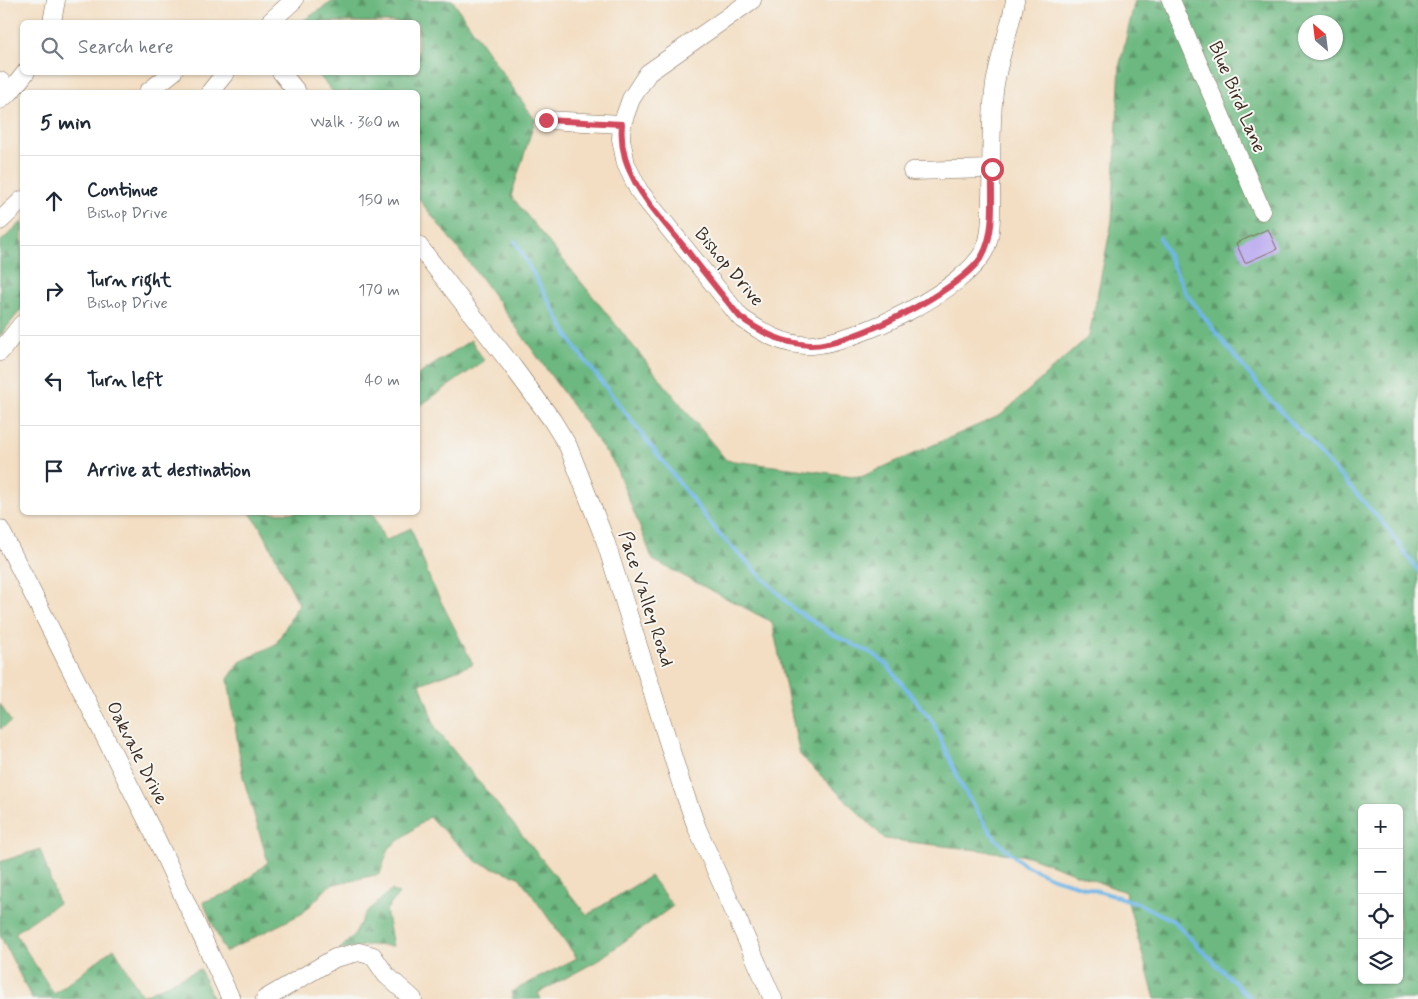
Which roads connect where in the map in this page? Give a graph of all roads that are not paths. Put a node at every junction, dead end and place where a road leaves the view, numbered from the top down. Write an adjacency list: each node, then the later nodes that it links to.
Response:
1 (56, 0): 6 (street)
2 (294, 0): 7 (street)
3 (752, 0): 17 (street, Bishop Drive)
4 (1015, 0): 18 (street, Bishop Drive)
5 (1171, 0): 21 (street, Blue Bird Lane)
6 (52, 20)
7 (272, 20)
8 (23, 75): 15 (street)
9 (169, 75): 12 (street)
10 (224, 75): 13 (street)
11 (283, 75): 14 (street)
12 (151, 90)
13 (212, 90)
14 (295, 90)
15 (4, 91)
16 (546, 120): 17 (street)
17 (622, 124): 18 (street, Bishop Drive)
18 (992, 169): 19 (street)
19 (912, 170)
20 (20, 202): 22 (street)
21 (1262, 211)
22 (0, 221)
23 (420, 248): 30 (street, Pace Valley Road)
24 (20, 327): 25 (street)
25 (0, 352)
26 (0, 528): 27 (street, Oakvale Drive)
27 (230, 999)
28 (265, 999): 29 (street)
29 (412, 999)
30 (773, 999)

